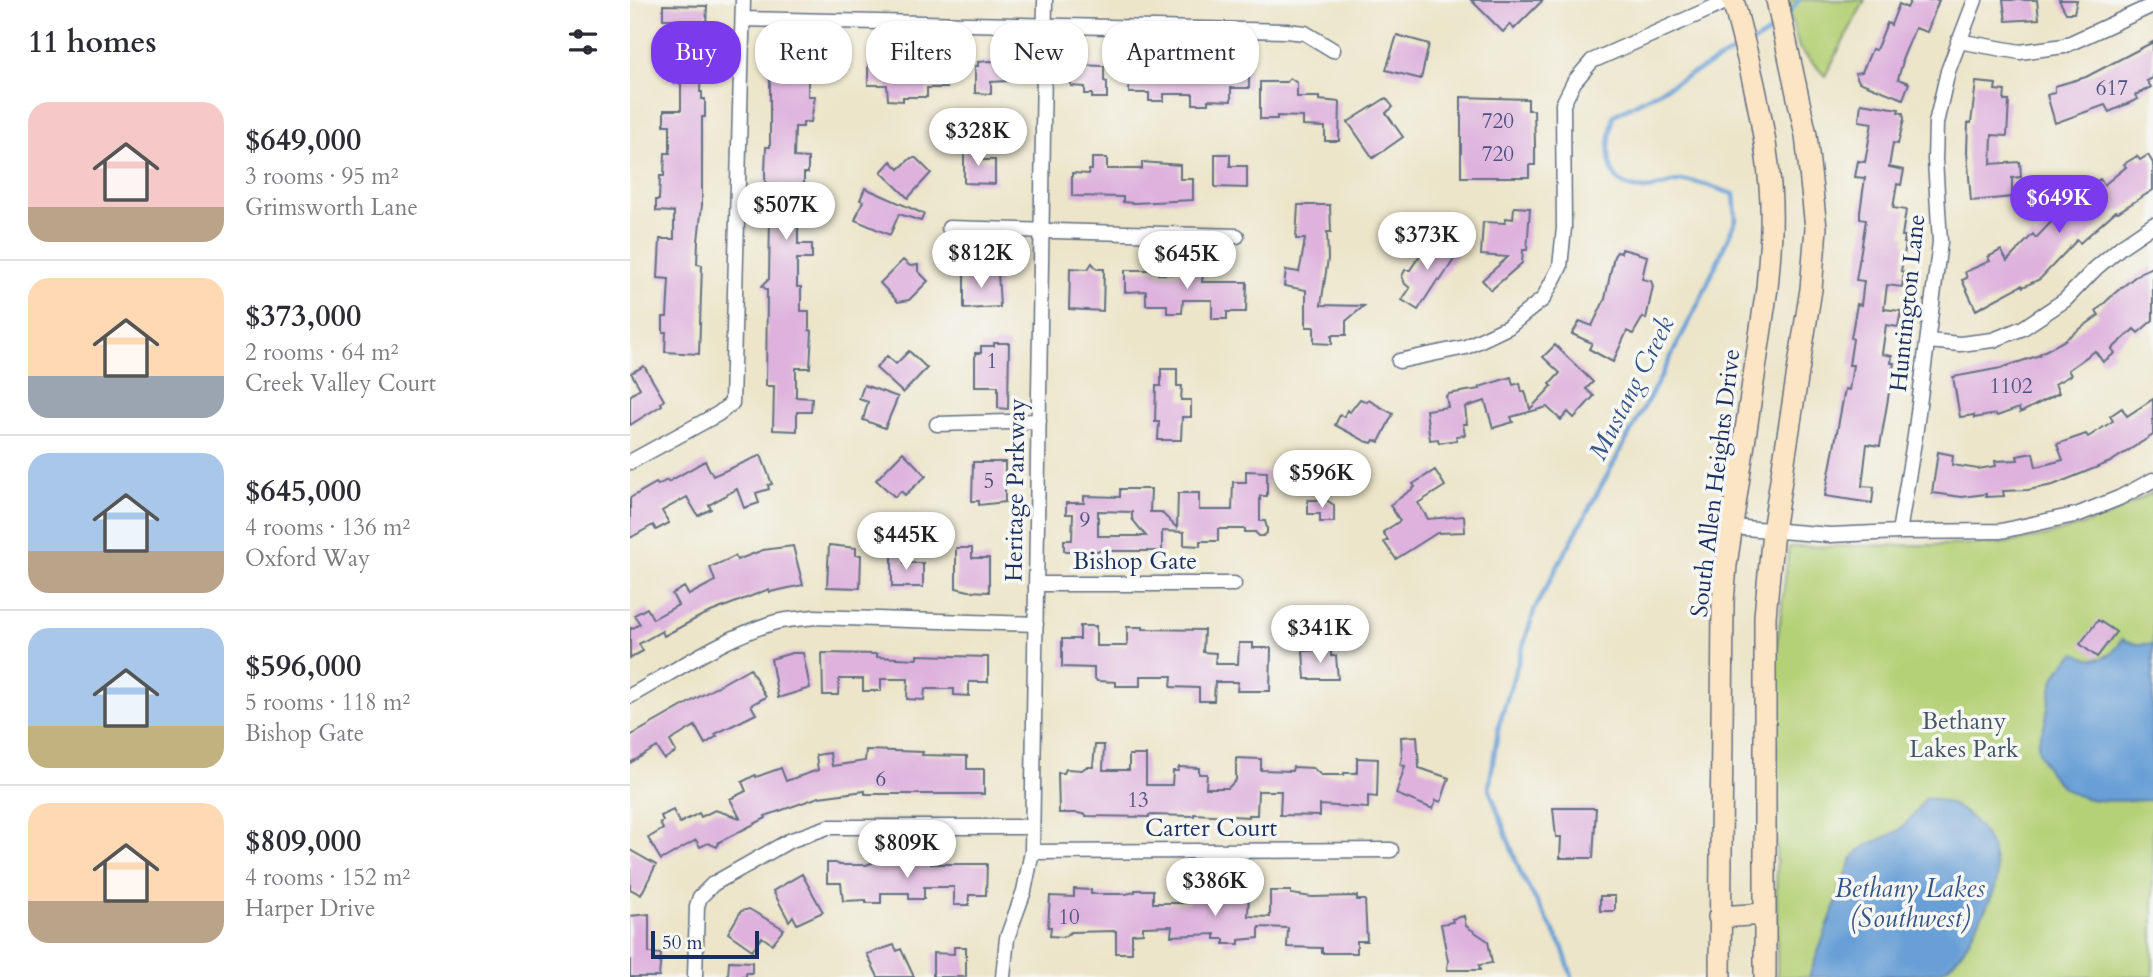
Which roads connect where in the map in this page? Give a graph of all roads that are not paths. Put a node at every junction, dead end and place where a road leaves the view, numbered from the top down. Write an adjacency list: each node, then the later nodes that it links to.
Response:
1 (743, 0): 7 (street)
2 (1045, 0): 8 (street, Heritage Parkway)
3 (1777, 0): 25 (main road)
4 (1976, 0): 11 (street, Huntington Lane)
5 (1733, 5): 19 (street); 24 (main road, South Allen Heights Drive)
6 (2153, 5): 11 (street)
7 (743, 19): 9 (street); 22 (street)
8 (1045, 21)
9 (990, 24)
10 (1088, 26): 12 (street)
11 (1958, 41): 18 (street, Huntington Lane)
12 (1333, 50)
13 (1044, 84): 16 (street, Heritage Parkway)
14 (2153, 225): 18 (street)
15 (948, 228): 16 (street)
16 (1042, 229): 17 (street); 20 (street, Heritage Parkway)
17 (1237, 236)
18 (1928, 341): 26 (street, Huntington Lane)
19 (1399, 360)
20 (1039, 421): 21 (street); 27 (street, Heritage Parkway)
21 (937, 424)
22 (630, 462)
23 (2153, 480): 26 (street)
24 (1732, 527): 25 (street); 35 (main road, South Allen Heights Drive)
25 (1773, 531): 26 (street); 34 (main road)
26 (1899, 532)
27 (1036, 584): 28 (street, Bishop Gate); 29 (street, Heritage Parkway)
28 (1234, 584)
29 (1036, 624): 30 (street); 31 (street, Heritage Parkway)
30 (630, 696)
31 (1032, 827): 33 (street, Heritage Parkway); 36 (street)
32 (1391, 850): 33 (street, Carter Court)
33 (1032, 852): 37 (street, Heritage Parkway)
34 (1765, 914): 35 (main road); 39 (main road)
35 (1719, 916): 38 (main road, South Allen Heights Drive)
36 (695, 977)
37 (1003, 977)
38 (1720, 977)
39 (1765, 977)

